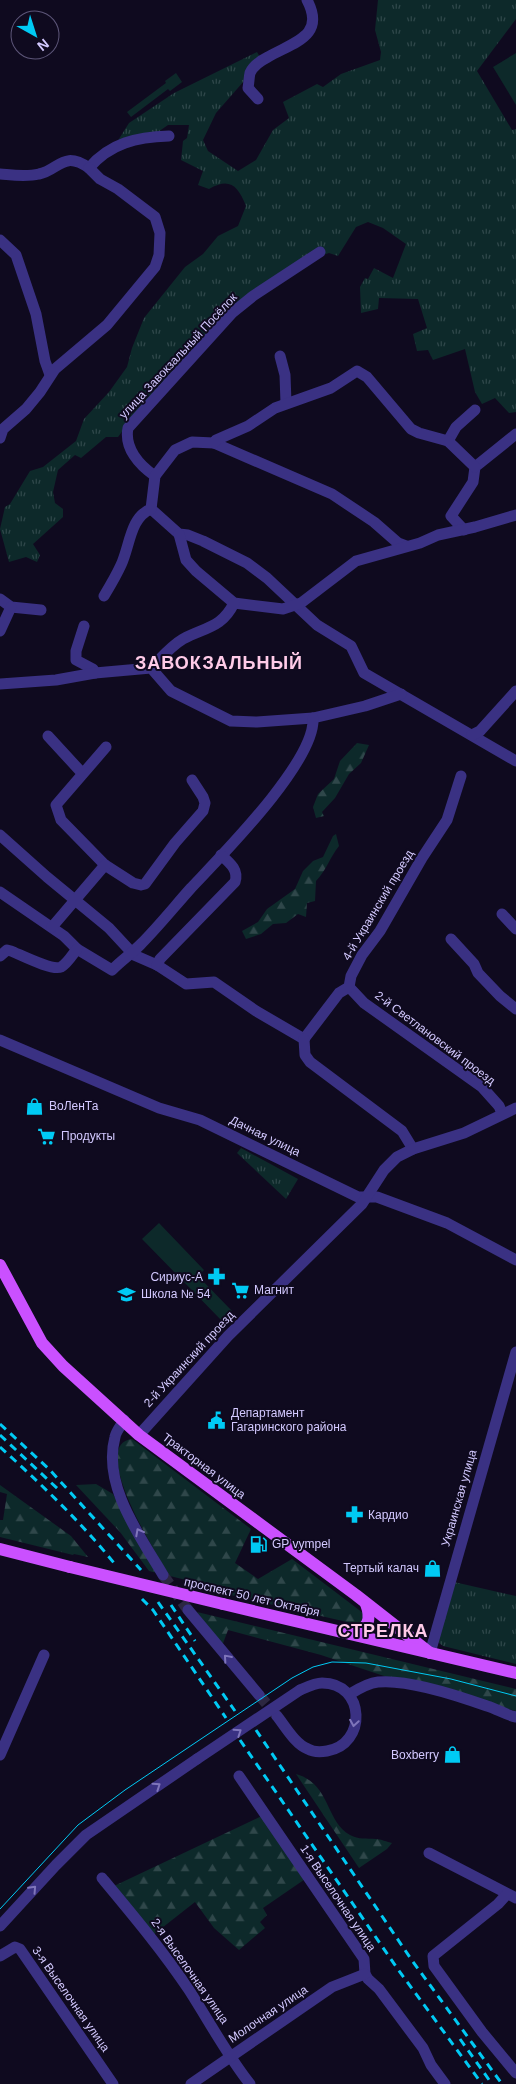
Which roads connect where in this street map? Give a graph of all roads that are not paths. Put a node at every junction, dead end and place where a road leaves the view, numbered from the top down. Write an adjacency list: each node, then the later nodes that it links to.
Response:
1 (307, 0): 2 (street)
2 (258, 99)
3 (169, 136): 4 (street)
4 (88, 168): 5 (street); 9 (street)
5 (0, 174)
6 (0, 240): 9 (street)
7 (320, 252): 17 (street, улица Завокзальный Посёлок)
8 (280, 356): 10 (street)
9 (50, 375): 13 (street)
10 (286, 403): 14 (street); 15 (street)
11 (475, 410): 14 (street)
12 (516, 434): 16 (street)
13 (0, 438)
14 (448, 441): 16 (street)
15 (214, 443): 17 (street); 22 (street)
16 (474, 467): 20 (street)
17 (155, 476): 18 (street)
18 (151, 509): 21 (street); 23 (street)
19 (516, 515): 20 (street)
20 (464, 530): 22 (street)
21 (179, 534): 25 (street); 26 (street)
22 (406, 546): 26 (street)
23 (104, 596)
24 (0, 599): 27 (street)
25 (234, 602): 26 (street); 31 (street)
26 (295, 606): 35 (street)
27 (10, 607): 28 (street); 30 (street)
28 (41, 610)
29 (84, 626): 32 (street)
30 (0, 631)
31 (151, 668): 32 (street); 36 (street)
32 (95, 673): 33 (street)
33 (0, 684)
34 (516, 691): 37 (street)
35 (401, 694): 36 (street); 37 (street)
36 (313, 718): 45 (street)
37 (472, 735): 40 (street)
38 (48, 736): 41 (street)
39 (106, 747): 41 (street)
40 (516, 761)
41 (82, 773): 46 (street)
42 (461, 776): 57 (street, 4-й Украинский проезд)
43 (192, 780): 46 (street)
44 (0, 836): 48 (street)
45 (221, 855): 54 (street); 56 (street)
46 (105, 865): 48 (street)
47 (0, 892): 50 (street)
48 (75, 900): 50 (street); 54 (street)
49 (502, 914): 51 (street)
50 (52, 928): 53 (street)
51 (516, 929)
52 (452, 939): 58 (street)
53 (78, 949): 54 (street); 55 (street)
54 (130, 952): 56 (street)
55 (0, 956)
56 (156, 965): 59 (street)
57 (349, 987): 59 (street, 4-й Украинский проезд); 62 (street, 2-й Светлановский проезд)
58 (516, 1009)
59 (304, 1039): 63 (street)
60 (0, 1040): 64 (street, Дачная улица)
61 (516, 1108): 62 (street, 2-й Украинский проезд)
62 (502, 1113): 63 (street, 2-й Украинский проезд)
63 (413, 1149): 64 (street, 2-й Украинский проезд)
64 (366, 1198): 65 (street, Дачная улица); 69 (street, 2-й Украинский проезд)
65 (516, 1260)
66 (0, 1265): 68 (main road, Тракторная улица)
67 (516, 1352): 75 (street, Украинская улица)
68 (124, 1420): 69 (main road, Тракторная улица); 71 (street, one-way to 68)
69 (140, 1435): 72 (main road, Тракторная улица)
70 (0, 1549): 74 (main road, проспект 50 лет Октября, bridge)
71 (163, 1575)
72 (366, 1604): 74 (main road); 75 (main road, Тракторная улица)
73 (188, 1610): 79 (street, one-way to 73)
74 (351, 1634): 75 (main road, проспект 50 лет Октября)
75 (430, 1653): 77 (main road, проспект 50 лет Октября)
76 (44, 1655): 82 (street)
77 (516, 1673)
78 (350, 1694): 80 (street, one-way to 80); 81 (street); 87 (street, one-way to 78, bridge)
79 (259, 1695)
80 (277, 1716)
81 (516, 1717)
82 (0, 1755)
83 (239, 1776): 89 (street, 1-я Выселочная улица)
84 (429, 1853): 86 (street)
85 (102, 1878): 90 (street, 2-я Выселочная улица)
86 (511, 1896): 91 (street)
87 (0, 1926)
88 (0, 1956): 92 (street, 3-я Выселочная улица)
89 (365, 1974): 90 (street, Молочная улица); 95 (street, 1-я Выселочная улица)
90 (230, 2056): 93 (street, Молочная улица); 94 (street, 2-я Выселочная улица)
91 (516, 2073)
92 (113, 2084)
93 (191, 2084)
94 (250, 2084)
95 (444, 2084)

